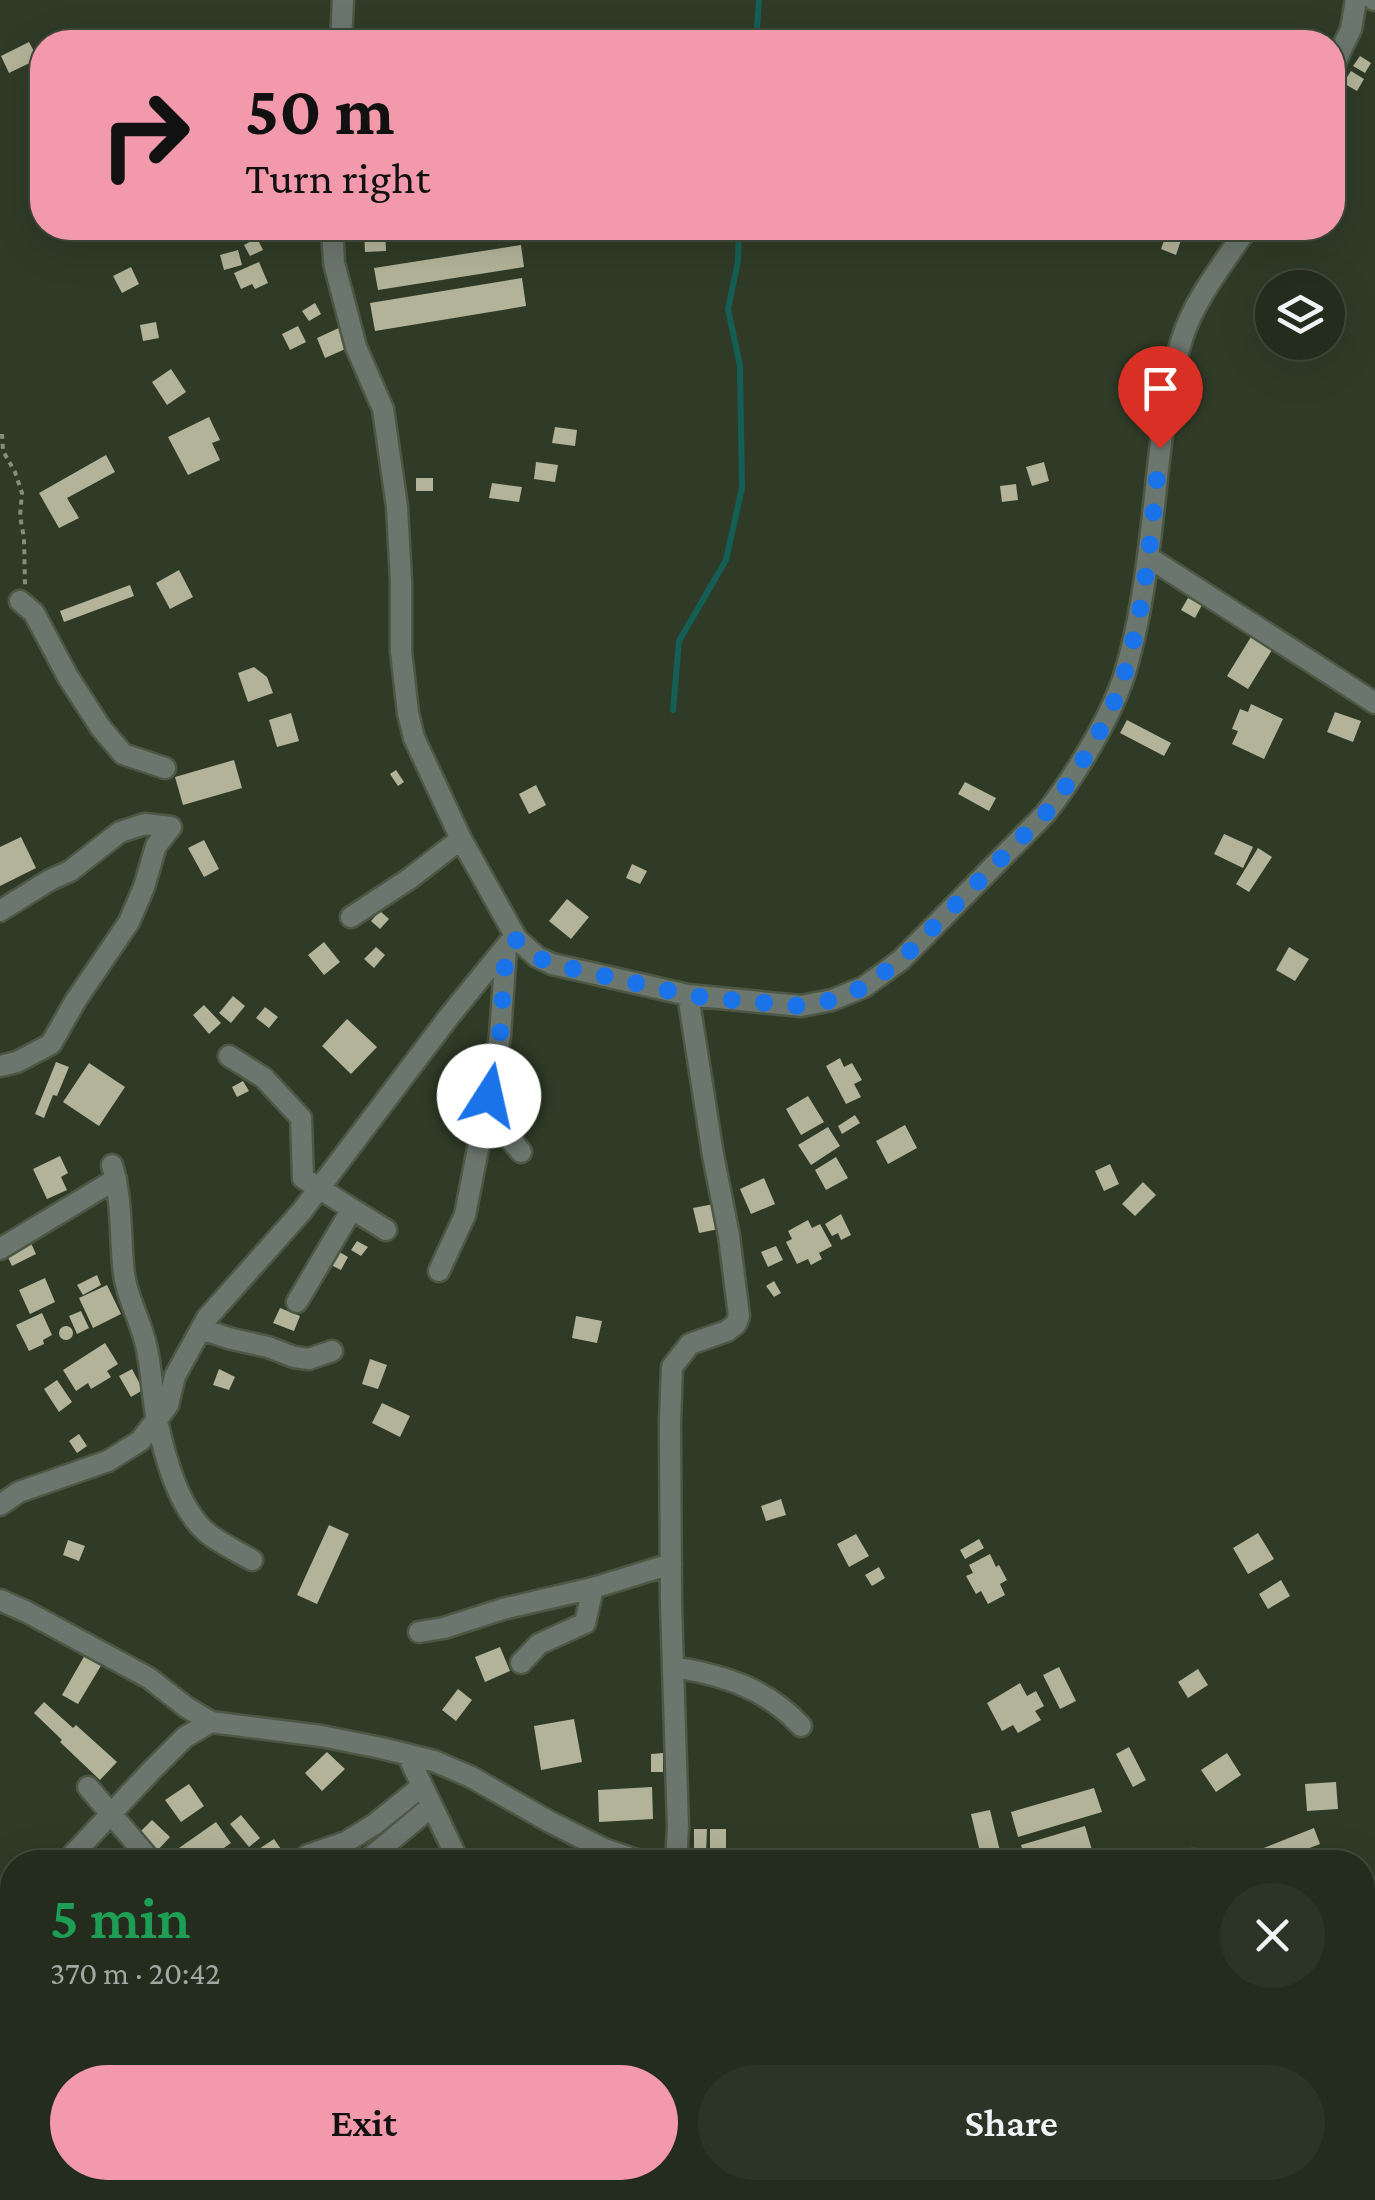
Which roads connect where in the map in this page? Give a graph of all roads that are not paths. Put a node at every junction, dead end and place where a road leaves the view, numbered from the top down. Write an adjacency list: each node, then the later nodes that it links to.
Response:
1 (343, 0): 3 (street)
2 (1356, 0): 4 (street)
3 (342, 30)
4 (1345, 42)
5 (333, 240): 11 (street)
6 (1239, 240): 7 (street)
7 (1148, 557): 9 (street); 15 (street)
8 (20, 601): 10 (street)
9 (1375, 703)
10 (165, 768)
11 (462, 840): 13 (street); 14 (street)
12 (0, 911): 17 (street)
13 (351, 917)
14 (511, 944): 15 (street); 18 (street); 20 (street)
15 (688, 995): 31 (street)
16 (229, 1056): 20 (street)
17 (0, 1066)
18 (486, 1110): 19 (street); 24 (street)
19 (521, 1152)
20 (320, 1187): 21 (street); 26 (street)
21 (352, 1208): 22 (street); 25 (street)
22 (386, 1230)
23 (0, 1250): 28 (street)
24 (438, 1271)
25 (297, 1302)
26 (201, 1329): 27 (street); 28 (street)
27 (332, 1351)
28 (157, 1420): 29 (street); 30 (street)
29 (0, 1505)
30 (252, 1560)
31 (671, 1564): 32 (street); 36 (street)
32 (593, 1588): 34 (street); 35 (street)
33 (0, 1600): 37 (street)
34 (419, 1632)
35 (521, 1662)
36 (673, 1667): 38 (street); 50 (street)
37 (211, 1722): 39 (street); 43 (street)
38 (801, 1726)
39 (407, 1754): 40 (street); 49 (street)
40 (422, 1786): 42 (street); 46 (street)
41 (88, 1787): 43 (street)
42 (432, 1806): 47 (street); 48 (street)
43 (112, 1814): 44 (street); 45 (street)
44 (78, 1850)
45 (142, 1850)
46 (324, 1850)
47 (380, 1850)
48 (453, 1850)
49 (610, 1850)
50 (677, 1850)

